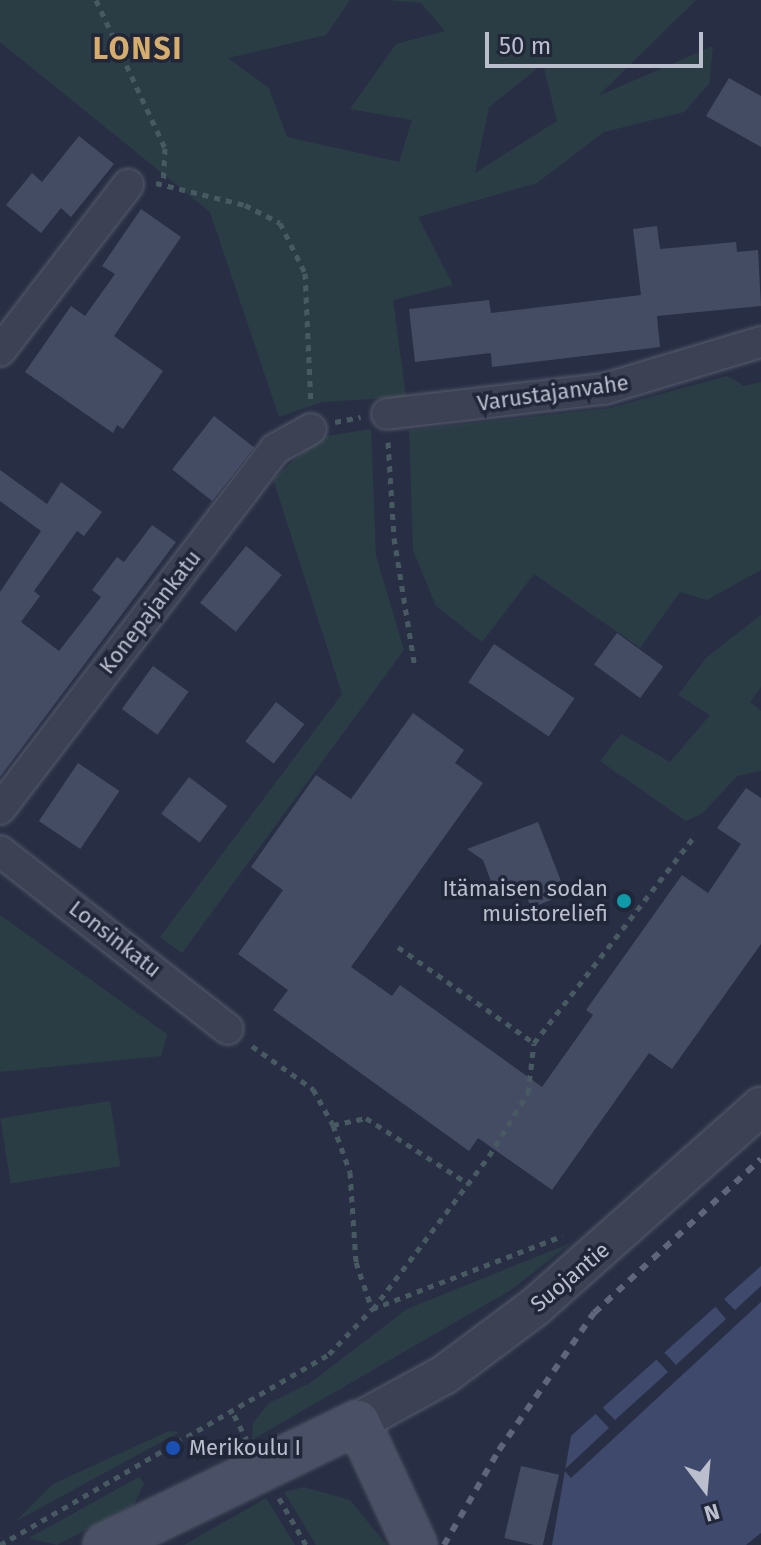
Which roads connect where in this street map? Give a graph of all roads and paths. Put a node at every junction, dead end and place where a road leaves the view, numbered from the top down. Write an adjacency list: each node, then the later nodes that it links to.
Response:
1 (96, 0): 2 (path)
2 (163, 183): 3 (path); 7 (path)
3 (128, 185): 5 (street)
4 (761, 342): 6 (street, Varustajanvahe)
5 (0, 351)
6 (387, 414): 7 (path); 8 (path)
7 (311, 429): 9 (street, Konepajankatu)
8 (415, 668)
9 (0, 809)
10 (693, 838): 14 (path)
11 (0, 851): 13 (street, Lonsinkatu)
12 (398, 947): 14 (path)
13 (228, 1029): 16 (path)
14 (534, 1043): 17 (path)
15 (761, 1106): 20 (street, Suojantie)
16 (333, 1125): 17 (path); 19 (path)
17 (469, 1184): 19 (path)
18 (577, 1229): 19 (path)
19 (372, 1309): 21 (path)
20 (358, 1422): 22 (main road); 23 (main road)
21 (0, 1545)
22 (105, 1545)
23 (415, 1545)

